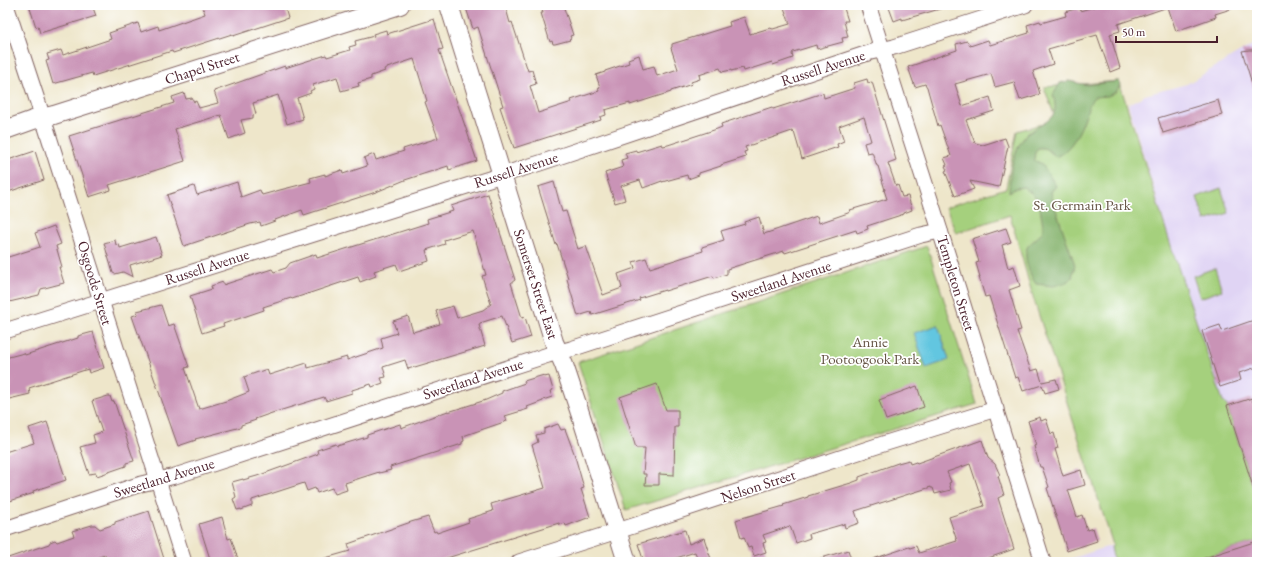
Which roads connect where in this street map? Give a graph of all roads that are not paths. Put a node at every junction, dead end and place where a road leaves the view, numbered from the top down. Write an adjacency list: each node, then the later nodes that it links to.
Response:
1 (6, 5): 7 (street, Osgoode Street)
2 (400, 5): 7 (street, Chapel Street)
3 (449, 5): 9 (street, Somerset Street East)
4 (868, 5): 6 (street, Templeton Street)
5 (1025, 5): 6 (street, Russell Avenue)
6 (882, 49): 9 (street, Russell Avenue); 10 (street, Templeton Street)
7 (44, 118): 8 (street, Chapel Street); 11 (street, Osgoode Street)
8 (5, 130)
9 (502, 174): 11 (street, Russell Avenue); 13 (street, Somerset Street East)
10 (940, 231): 13 (street, Sweetland Avenue); 14 (street, Templeton Street)
11 (100, 301): 12 (street, Russell Avenue); 15 (street, Osgoode Street)
12 (5, 331)
13 (558, 352): 15 (street, Sweetland Avenue); 17 (street, Somerset Street East)
14 (996, 409): 17 (street, Nelson Street); 21 (street, Templeton Street)
15 (158, 480): 16 (street, Sweetland Avenue); 18 (street, Osgoode Street)
16 (5, 529)
17 (618, 531): 19 (street, Nelson Street); 20 (street, Somerset Street East)
18 (184, 562)
19 (519, 562)
20 (627, 562)
21 (1043, 562)

